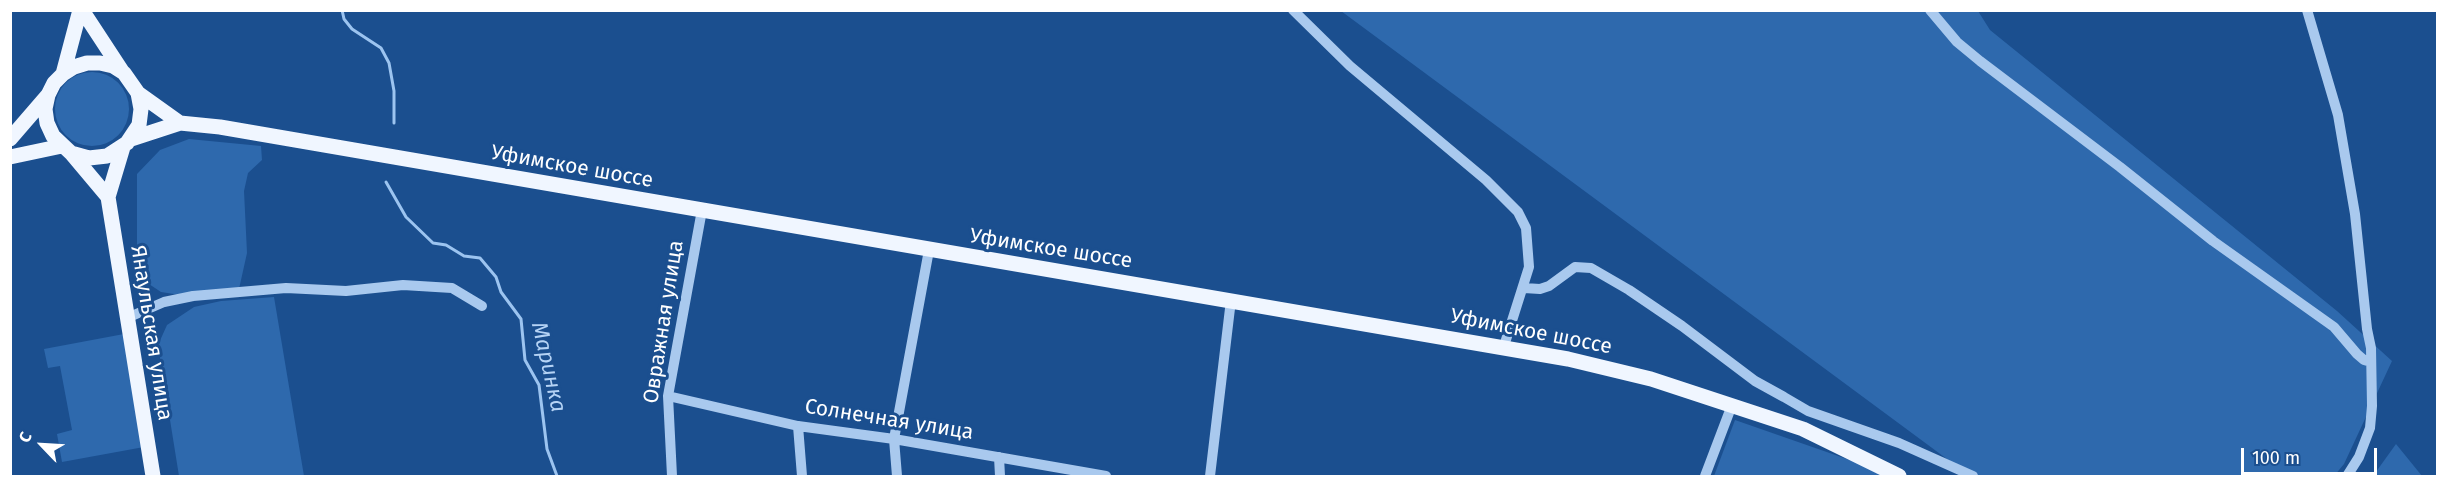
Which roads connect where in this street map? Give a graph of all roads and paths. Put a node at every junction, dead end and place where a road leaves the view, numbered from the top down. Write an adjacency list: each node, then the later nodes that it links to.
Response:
1 (81, 10): 5 (main road); 6 (main road)
2 (1293, 10): 17 (street)
3 (1930, 10): 22 (street)
4 (2307, 10): 22 (street)
5 (124, 73): 6 (main road); 7 (main road)
6 (63, 74): 8 (main road)
7 (138, 93): 9 (main road); 11 (main road)
8 (48, 95): 10 (main road); 12 (main road)
9 (180, 123): 11 (main road); 15 (main road, Уфимское шоссе)
10 (10, 139)
11 (127, 143): 12 (main road); 14 (main road)
12 (66, 149): 13 (main road); 14 (main road)
13 (10, 157)
14 (108, 197): 20 (main road, Янаульская улица)
15 (702, 210): 16 (main road, Уфимское шоссе); 23 (street, Овражная улица)
16 (929, 250): 18 (main road, Уфимское шоссе); 26 (street)
17 (1524, 288): 21 (street); 37 (street)
18 (1231, 300): 21 (main road, Уфимское шоссе); 34 (street)
19 (482, 306): 20 (street)
20 (127, 318): 29 (main road, Янаульская улица)
21 (1504, 346): 24 (main road, Уфимское шоссе)
22 (2371, 362): 38 (street)
23 (668, 396): 25 (street, Солнечная улица); 30 (street, Овражная улица)
24 (1732, 405): 35 (street); 36 (main road, Уфимское шоссе)
25 (798, 426): 26 (street, Солнечная улица); 31 (street)
26 (894, 439): 27 (street, Солнечная улица); 32 (street)
27 (999, 458): 28 (street, Солнечная улица); 33 (street)
28 (1100, 476)
29 (153, 477)
30 (672, 477)
31 (802, 477)
32 (897, 477)
33 (1000, 477)
34 (1210, 477)
35 (1705, 477)
36 (1899, 477)
37 (1973, 477)
38 (2347, 477)

